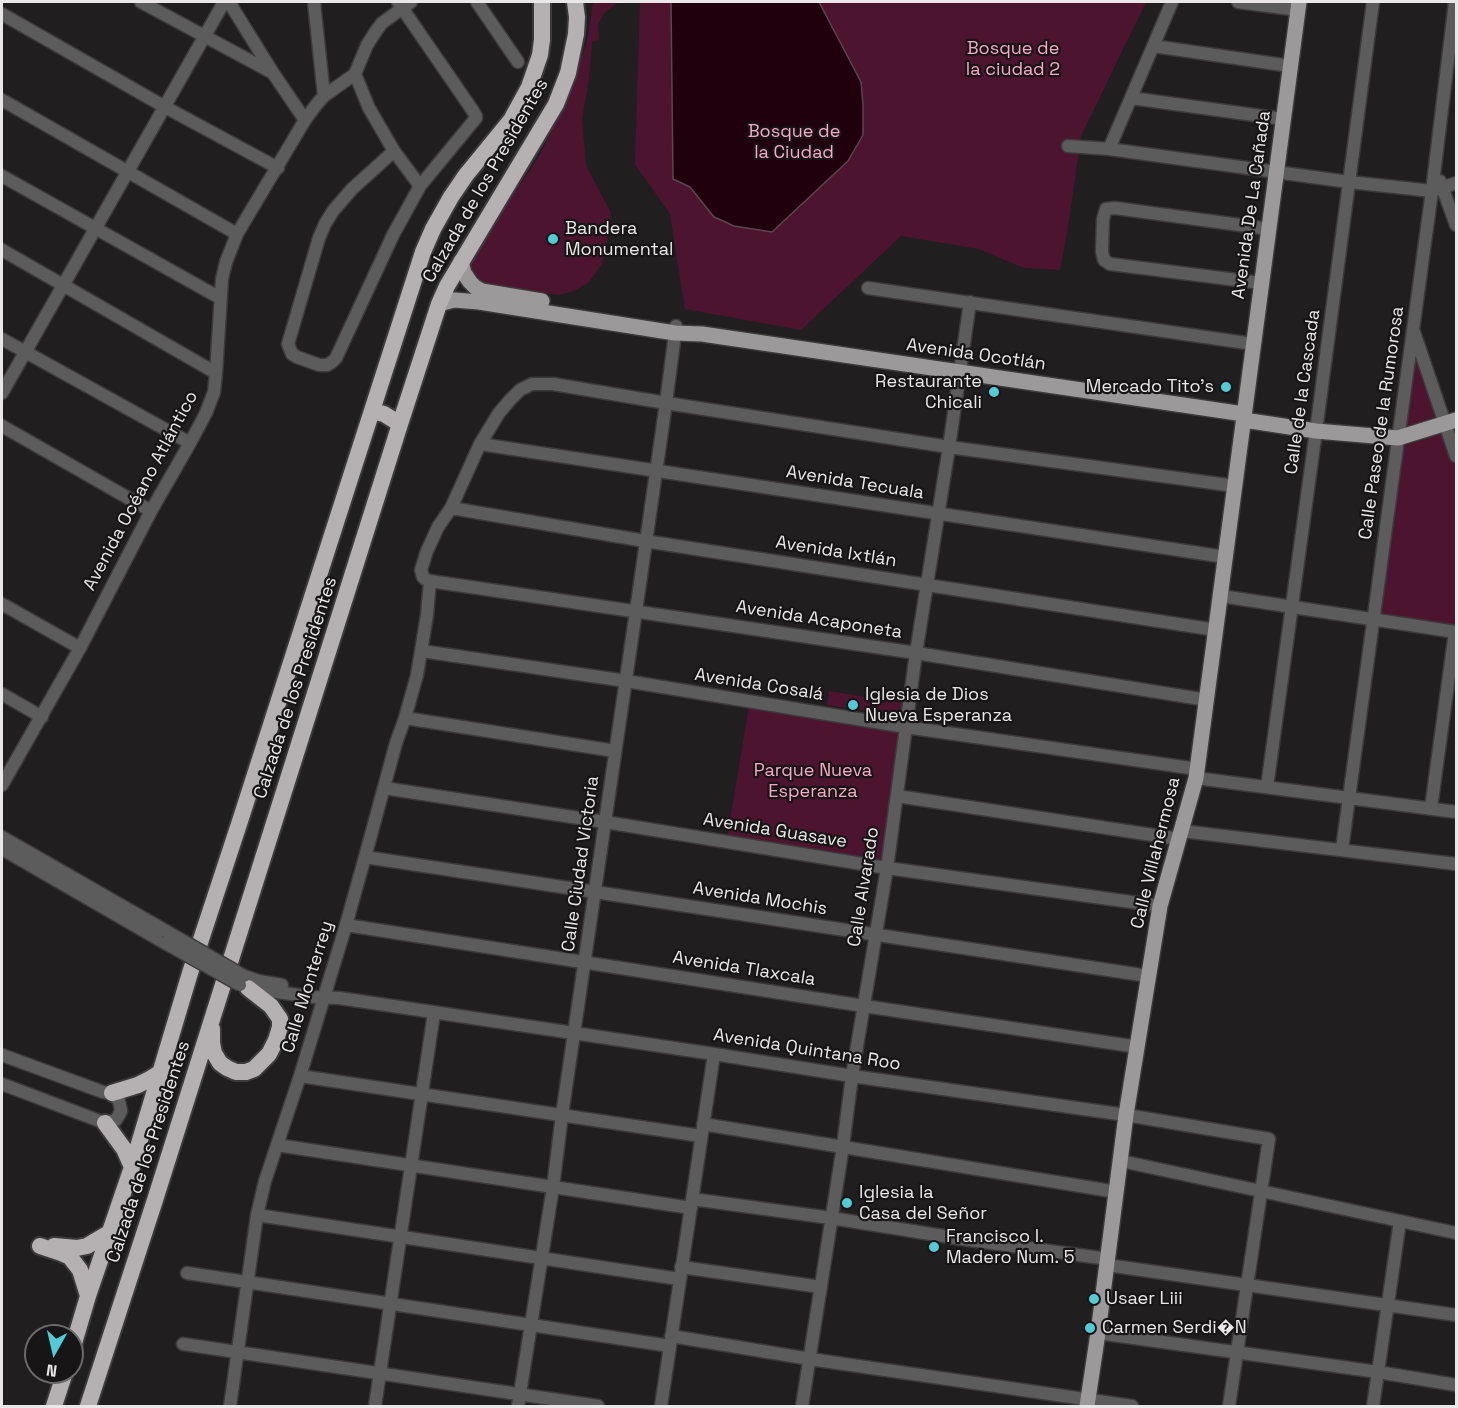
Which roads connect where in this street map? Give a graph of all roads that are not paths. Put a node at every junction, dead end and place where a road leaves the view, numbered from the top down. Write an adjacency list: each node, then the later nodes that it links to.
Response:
1 (141, 2): 16 (street)
2 (224, 2): 16 (street)
3 (229, 2): 20 (street)
4 (314, 2): 22 (street)
5 (477, 2): 18 (street)
6 (542, 2): 28 (highway, Calzada de los Presidentes)
7 (550, 2): 28 (highway)
8 (1172, 2): 17 (street)
9 (1238, 2): 13 (street)
10 (1373, 2): 36 (street, Calle de la Cascada)
11 (1455, 2): 39 (street)
12 (404, 3): 21 (street); 38 (street)
13 (1298, 6): 19 (main road, Avenida De La Cañada)
14 (578, 7): 45 (highway, Calzada de los Presidentes)
15 (2, 14): 25 (street)
16 (204, 37): 20 (street); 25 (street)
17 (1153, 46): 19 (street); 23 (street)
18 (518, 62)
19 (1290, 66): 26 (main road, Avenida De La Cañada)
20 (273, 73): 27 (street)
21 (355, 74): 22 (street, Avenida Océano Atlántico); 31 (street)
22 (324, 96): 27 (street, Avenida Océano Atlántico)
23 (1131, 98): 26 (street); 30 (street)
24 (2, 100): 33 (street)
25 (165, 107): 32 (street); 33 (street)
26 (1283, 119): 34 (main road, Avenida De La Cañada)
27 (305, 120): 32 (street, Avenida Océano Atlántico)
28 (511, 120): 60 (highway, Calzada de los Presidentes)
29 (1068, 146): 30 (street)
30 (1109, 149): 34 (street)
31 (394, 152): 38 (street); 38 (street)
32 (278, 168): 43 (street, Avenida Océano Atlántico)
33 (128, 172): 41 (street); 43 (street)
34 (1277, 172): 36 (street); 42 (main road, Avenida De La Cañada)
35 (2, 176): 41 (street)
36 (1349, 182): 39 (street); 68 (street, Calle de la Cascada)
37 (1456, 183): 39 (street)
38 (420, 186)
39 (1437, 189): 40 (street); 53 (street, Calle Paseo de la Rumorosa)
40 (1456, 225)
41 (95, 229): 47 (street); 49 (street)
42 (1269, 229): 46 (main road, Avenida De La Cañada); 46 (street)
43 (237, 234): 49 (street, Avenida Océano Atlántico)
44 (2, 250): 47 (street)
45 (461, 261): 51 (highway, Calzada de los Presidentes); 52 (main road, Avenida Ocotlán)
46 (1261, 284): 55 (main road, Avenida De La Cañada)
47 (63, 285): 56 (street); 57 (street)
48 (868, 288): 50 (street)
49 (220, 298): 57 (street, Avenida Océano Atlántico)
50 (970, 303): 55 (street); 58 (street, Calle Alvarado)
51 (439, 304): 52 (main road, Avenida Ocotlán); 62 (highway, Calzada de los Presidentes)
52 (676, 329): 58 (main road, Avenida Ocotlán); 61 (street, Calle Ciudad Victoria)
53 (1413, 329): 65 (street); 69 (street, Calle Paseo de la Rumorosa)
54 (2, 339): 56 (street)
55 (1253, 344): 64 (main road, Avenida De La Cañada)
56 (25, 352): 59 (street); 70 (street)
57 (216, 373): 70 (street, Avenida Océano Atlántico)
58 (960, 373): 64 (main road, Avenida Ocotlán); 72 (street, Calle Alvarado)
59 (2, 393)
60 (378, 393): 62 (highway); 63 (highway, Calzada de los Presidentes)
61 (666, 403): 71 (street, Calle Monterrey); 72 (street, Calle Monterrey); 74 (street, Calle Ciudad Victoria)
62 (405, 407): 66 (highway, Calzada de los Presidentes)
63 (372, 411): 66 (highway); 133 (highway, Calzada de los Presidentes)
64 (1244, 417): 68 (main road, Avenida Ocotlán); 75 (main road, Calle Villahermosa)
65 (1451, 422): 69 (main road, Avenida Ocotlán); 73 (street)
66 (400, 423): 128 (highway, Calzada de los Presidentes)
67 (2, 426): 77 (street)
68 (1317, 431): 69 (main road, Avenida Ocotlán); 85 (street, Calle de la Cascada)
69 (1398, 438): 87 (street, Calle Paseo de la Rumorosa)
70 (190, 443): 77 (street, Avenida Océano Atlántico)
71 (480, 444): 74 (street, Avenida Tecuala); 76 (street, Calle Monterrey)
72 (950, 447): 75 (street, Calle Monterrey); 78 (street, Calle Alvarado)
73 (1456, 456)
74 (656, 471): 78 (street, Avenida Tecuala); 79 (street, Calle Ciudad Victoria)
75 (1235, 486): 80 (main road, Calle Villahermosa)
76 (451, 508): 79 (street, Avenida Ixtlán); 81 (street, Calle Monterrey)
77 (151, 511): 90 (street, Avenida Océano Atlántico)
78 (938, 514): 80 (street, Avenida Tecuala); 82 (street, Calle Alvarado)
79 (645, 541): 82 (street, Avenida Ixtlán); 86 (street, Calle Ciudad Victoria)
80 (1225, 557): 83 (main road, Calle Villahermosa)
81 (427, 580): 86 (street, Avenida Acaponeta); 91 (street, Calle Monterrey)
82 (927, 584): 88 (street, Avenida Ixtlán); 92 (street, Calle Alvarado)
83 (1221, 596): 85 (street); 88 (main road, Calle Villahermosa)
84 (2, 604): 90 (street)
85 (1291, 608): 87 (street); 103 (street, Calle de la Cascada)
86 (636, 611): 92 (street, Avenida Acaponeta); 93 (street, Calle Ciudad Victoria)
87 (1374, 619): 89 (street); 106 (street, Calle Paseo de la Rumorosa)
88 (1216, 630): 95 (main road, Calle Villahermosa)
89 (1456, 632): 107 (street)
90 (80, 648): 96 (street, Avenida Océano Atlántico)
91 (422, 651): 93 (street, Avenida Cosalá); 97 (street, Calle Monterrey)
92 (916, 653): 95 (street, Avenida Acaponeta); 98 (street, Calle Alvarado)
93 (626, 681): 98 (street, Avenida Cosalá); 99 (street, Calle Ciudad Victoria)
94 (2, 694): 96 (street)
95 (1207, 700): 101 (main road, Calle Villahermosa)
96 (42, 717): 100 (street, Avenida Océano Atlántico)
97 (405, 718): 99 (street); 104 (street, Calle Monterrey)
98 (906, 727): 101 (street, Avenida Cosalá); 105 (street, Calle Alvarado)
99 (615, 751): 109 (street, Calle Ciudad Victoria)
100 (5, 772): 102 (street, Avenida Océano Atlántico)
101 (1196, 774): 103 (street, Avenida Cosalá); 110 (main road, Calle Villahermosa)
102 (2, 786)
103 (1267, 787): 106 (street, Avenida Cosalá)
104 (384, 788): 109 (street, Avenida Guasave); 114 (street, Calle Monterrey)
105 (897, 796): 110 (street); 116 (street, Calle Alvarado)
106 (1349, 797): 107 (street, Avenida Cosalá); 113 (street, Calle Paseo de la Rumorosa)
107 (1431, 808): 108 (street, Avenida Cosalá)
108 (1456, 812)
109 (605, 822): 116 (street, Avenida Guasave); 117 (street, Calle Ciudad Victoria)
110 (1181, 835): 113 (street); 118 (main road, Calle Villahermosa)
111 (2, 837): 121 (street)
112 (2, 849): 121 (street)
113 (1342, 849): 115 (street)
114 (366, 857): 117 (street, Avenida Mochis); 119 (street, Calle Monterrey)
115 (1456, 864)
116 (887, 868): 118 (street, Avenida Guasave); 120 (street, Calle Alvarado)
117 (595, 892): 120 (street, Avenida Mochis); 122 (street, Calle Ciudad Victoria)
118 (1160, 906): 123 (main road, Calle Villahermosa)
119 (346, 925): 122 (street, Avenida Tlaxcala); 125 (street, Calle Monterrey)
120 (875, 934): 123 (street, Avenida Mochis); 126 (street, Calle Alvarado)
121 (165, 937): 124 (street, Avenida Quintana Roo, bridge)
122 (584, 963): 126 (street, Avenida Tlaxcala); 129 (street, Calle Ciudad Victoria)
123 (1148, 976): 130 (main road, Calle Villahermosa)
124 (244, 983): 125 (street, Avenida Quintana Roo); 128 (highway)
125 (324, 995): 127 (street, Avenida Quintana Roo); 134 (street, Calle Monterrey)
126 (864, 1006): 130 (street, Avenida Tlaxcala); 135 (street, Calle Alvarado)
127 (434, 1013): 129 (street, Avenida Quintana Roo); 138 (street)
128 (212, 1019): 185 (highway, Calzada de los Presidentes)
129 (574, 1033): 131 (street, Avenida Quintana Roo); 139 (street, Calle Ciudad Victoria)
130 (1138, 1047): 140 (main road, Calle Villahermosa)
131 (714, 1054): 135 (street, Avenida Quintana Roo); 142 (street)
132 (2, 1055): 137 (street)
133 (161, 1072): 137 (highway); 147 (highway, Calzada de los Presidentes)
134 (300, 1076): 138 (street); 143 (street, Calle Monterrey)
135 (852, 1076): 140 (street, Avenida Quintana Roo); 144 (street, Calle Alvarado)
136 (2, 1084): 141 (street)
137 (112, 1093): 141 (street)
138 (421, 1093): 139 (street); 146 (street)
139 (562, 1115): 142 (street); 148 (street, Calle Ciudad Victoria)
140 (1126, 1115): 145 (main road, Calle Villahermosa); 149 (street, Avenida Quintana Roo)
141 (105, 1123): 147 (highway)
142 (702, 1130): 144 (street); 151 (street)
143 (277, 1145): 146 (street); 152 (street, Calle Monterrey)
144 (843, 1146): 150 (street); 153 (street, Calle Alvarado)
145 (1121, 1161): 149 (street); 150 (main road, Calle Villahermosa)
146 (411, 1165): 148 (street); 157 (street)
147 (132, 1167): 155 (highway, Calzada de los Presidentes)
148 (553, 1187): 151 (street); 158 (street, Calle Ciudad Victoria)
149 (1261, 1191): 154 (street); 163 (street)
150 (1117, 1192): 159 (main road, Calle Villahermosa)
151 (691, 1203): 153 (street); 161 (street)
152 (257, 1215): 157 (street); 162 (street, Calle Monterrey)
153 (831, 1218): 159 (street); 164 (street, Calle Alvarado)
154 (1400, 1221): 156 (street); 167 (street)
155 (110, 1233): 165 (highway, Calzada de los Presidentes); 165 (highway)
156 (1456, 1233)
157 (400, 1237): 158 (street); 166 (street)
158 (542, 1258): 161 (street); 170 (street, Calle Ciudad Victoria)
159 (1107, 1262): 163 (street); 171 (main road, Calle Villahermosa)
160 (187, 1273): 162 (street)
161 (680, 1273): 164 (street); 172 (street)
162 (248, 1282): 166 (street); 174 (street, Calle Monterrey)
163 (1246, 1285): 167 (street); 175 (street)
164 (821, 1287): 176 (street, Calle Alvarado)
165 (88, 1296): 169 (highway, Calzada de los Presidentes)
166 (390, 1304): 170 (street); 178 (street)
167 (1387, 1305): 168 (street); 177 (street)
168 (1456, 1315)
169 (80, 1324)
170 (531, 1325): 172 (street); 181 (street, Calle Ciudad Victoria)
171 (1098, 1333): 175 (street); 182 (main road, Calle Villahermosa)
172 (670, 1341): 176 (street); 183 (street)
173 (183, 1344): 174 (street)
174 (238, 1352): 178 (street); 186 (street, Calle Monterrey)
175 (1237, 1353): 177 (street); 191 (street)
176 (810, 1359): 182 (street); 189 (street, Calle Alvarado)
177 (1378, 1372): 180 (street); 192 (street)
178 (380, 1374): 181 (street); 187 (street)
179 (61, 1384): 184 (highway)
180 (1456, 1385)
181 (519, 1401): 188 (street)
182 (1087, 1403): 190 (street)
183 (663, 1406)
184 (54, 1407)
185 (88, 1407)
186 (230, 1407)
187 (375, 1407)
188 (598, 1407)
189 (802, 1407)
190 (1132, 1407)
191 (1228, 1407)
192 (1373, 1407)

